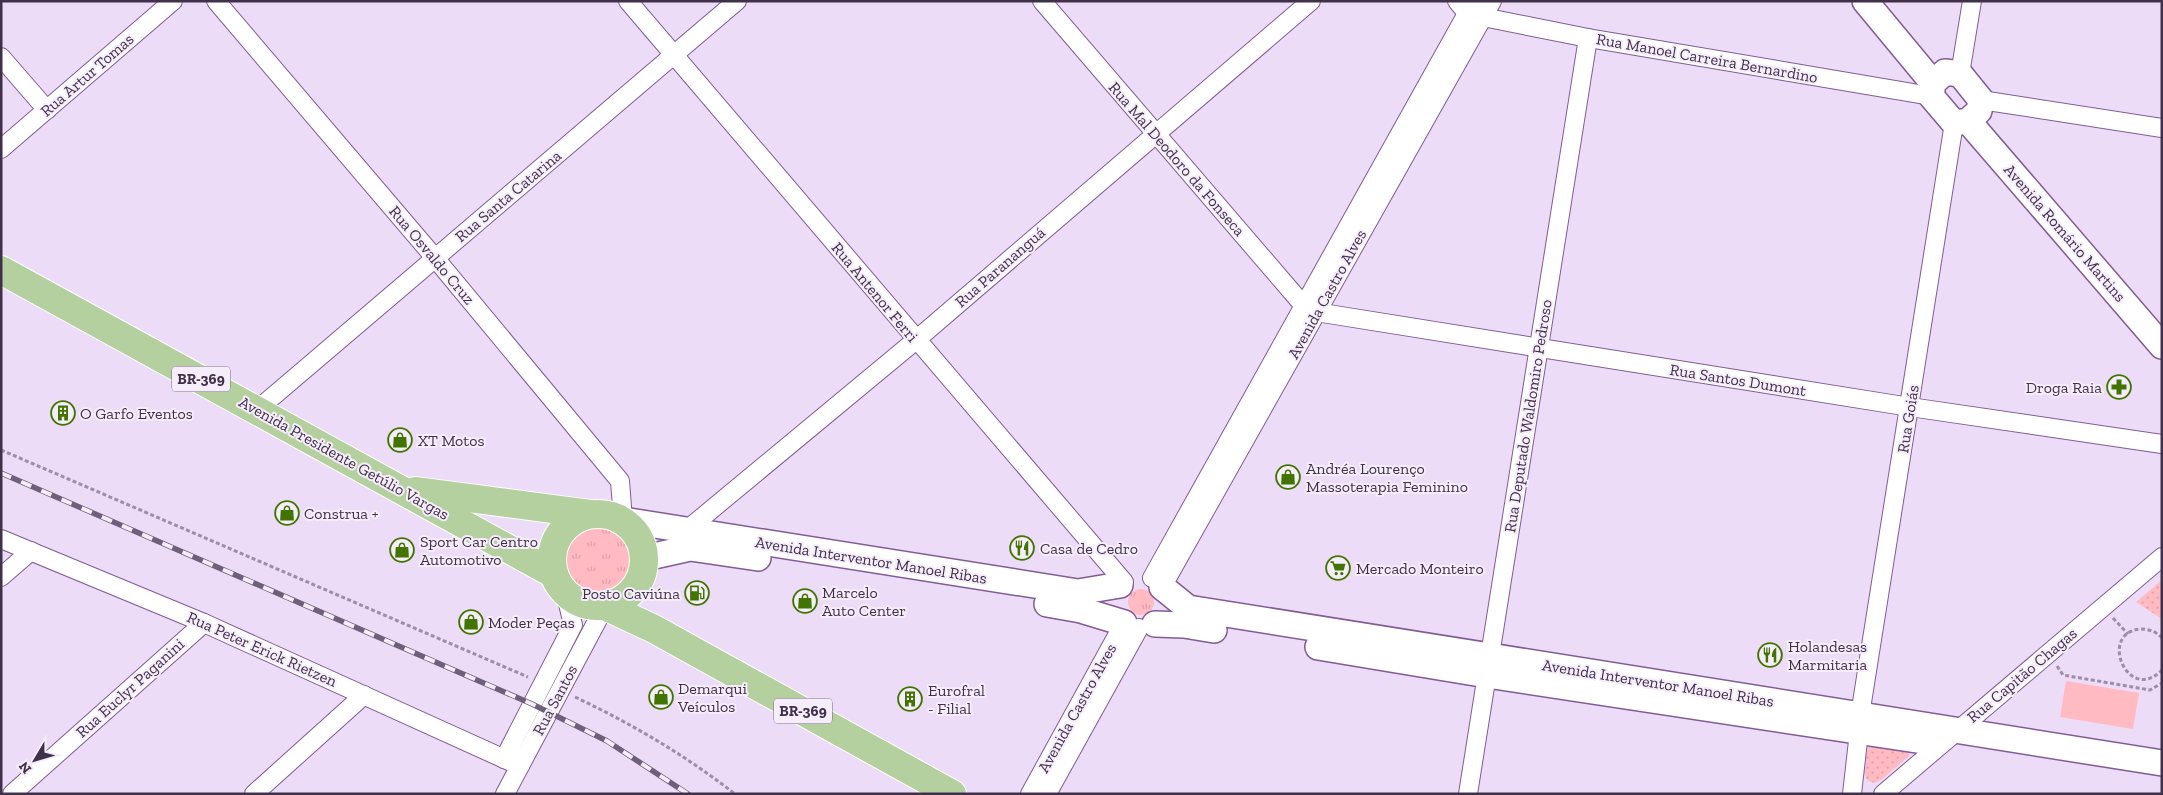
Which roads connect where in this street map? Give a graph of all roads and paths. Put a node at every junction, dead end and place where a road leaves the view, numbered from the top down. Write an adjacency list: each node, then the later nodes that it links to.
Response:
1 (173, 1): 16 (street, Rua Artur Tomas)
2 (216, 1): 21 (street, Rua Osvaldo Cruz)
3 (628, 1): 13 (street, Rua Antenor Ferri)
4 (737, 1): 13 (street, Rua Santa Catarina)
5 (1042, 1): 19 (street, Rua Mal Deodoro da Fonseca)
6 (1311, 1): 19 (street, Rua Parananguá)
7 (1492, 1): 11 (street, Avenida Castro Alves)
8 (1864, 1): 15 (street)
9 (1886, 1): 15 (street)
10 (1972, 1): 15 (street)
11 (1470, 8): 12 (street, Rua Manoel Carreira Bernardino); 23 (street, Avenida Castro Alves)
12 (1588, 38): 15 (street, Rua Manoel Carreira Bernardino); 27 (street, Rua Deputado Waldomiro Pedroso)
13 (674, 56): 21 (street, Rua Santa Catarina); 25 (street, Rua Antenor Ferri)
14 (1, 57): 16 (street)
15 (1942, 81): 17 (street); 17 (street)
16 (47, 110): 20 (street, Rua Artur Tomas)
17 (1970, 114): 18 (street); 24 (street, Avenida Romário Martins); 26 (street, Avenida Romário Martins); 28 (street, Rua Goiás)
18 (2162, 128)
19 (1155, 133): 23 (street, Rua Mal Deodoro da Fonseca); 25 (street, Rua Parananguá)
20 (1, 149)
21 (435, 258): 29 (street, Rua Santa Catarina); 34 (street, Rua Osvaldo Cruz)
22 (1, 270): 29 (main road, Avenida Presidente Getúlio Vargas / BR-369)
23 (1310, 309): 27 (street, Rua Santos Dumont); 43 (street, Avenida Castro Alves)
24 (2162, 324)
25 (916, 340): 35 (street, Rua Parananguá); 44 (street, Rua Antenor Ferri)
26 (2162, 346)
27 (1539, 348): 28 (street, Rua Santos Dumont); 55 (street, Rua Deputado Waldomiro Pedroso)
28 (1910, 407): 30 (street, Rua Santos Dumont); 63 (street, Rua Goiás)
29 (257, 410): 32 (main road, Avenida Presidente Getúlio Vargas / BR-369)
30 (2162, 444)
31 (1, 450): 60 (path)
32 (401, 490): 33 (main road, BR-369); 42 (main road, Avenida Presidente Getúlio Vargas / BR-369)
33 (590, 514): 34 (main road, BR-369); 42 (main road)
34 (623, 520): 35 (street, Avenida Interventor Manoel Ribas); 39 (main road)
35 (688, 529): 41 (street, Avenida Interventor Manoel Ribas)
36 (1, 538): 37 (street, Rua Peter Erick Rietzen)
37 (31, 552): 40 (street); 48 (street, Rua Peter Erick Rietzen)
38 (2162, 557): 64 (street, Rua Capitão Chagas)
39 (643, 569): 41 (street, Avenida Interventor Manoel Ribas); 45 (main road); 51 (main road)
40 (1, 577)
41 (957, 582): 44 (street, Avenida Interventor Manoel Ribas); 50 (street, Avenida Interventor Manoel Ribas)
42 (560, 583): 45 (main road, BR-369); 60 (street)
43 (1157, 583): 44 (street); 50 (street); 55 (street, Avenida Interventor Manoel Ribas)
44 (1122, 584): 50 (street)
45 (605, 606): 51 (main road, BR-369); 61 (street, Rua Santos)
46 (2118, 612): 47 (path)
47 (2112, 617): 49 (path); 52 (path)
48 (204, 623): 62 (street, Rua Peter Erick Rietzen); 68 (street, Rua Euclyr Paganini)
49 (2105, 623)
50 (1140, 625): 55 (street, Avenida Interventor Manoel Ribas); 73 (street, Avenida Castro Alves); 74 (street, Avenida Castro Alves)
51 (654, 629): 72 (main road, BR-369)
52 (2128, 634): 53 (path); 57 (path)
53 (2162, 638)
54 (2064, 659): 56 (path)
55 (1488, 666): 63 (street, Avenida Interventor Manoel Ribas); 75 (street, Rua Deputado Waldomiro Pedroso)
56 (2056, 666): 58 (path); 59 (path)
57 (2162, 670)
58 (2049, 672)
59 (2162, 682)
60 (543, 683): 65 (street)
61 (559, 690): 65 (street, Rua Santos); 71 (path)
62 (364, 696): 65 (street, Rua Peter Erick Rietzen); 69 (street)
63 (1859, 723): 64 (street, Avenida Interventor Manoel Ribas); 76 (street, Rua Goiás)
64 (1949, 736): 66 (street, Avenida Interventor Manoel Ribas); 67 (street, Avenida Interventor Manoel Ribas); 77 (street, Rua Capitão Chagas)
65 (512, 763): 70 (street, Rua Santos)
66 (2162, 763)
67 (2162, 780)
68 (12, 794)
69 (254, 794)
70 (505, 794)
71 (735, 794)
72 (952, 794)
73 (1030, 794)
74 (1047, 794)
75 (1468, 794)
76 (1852, 794)
77 (1883, 794)

